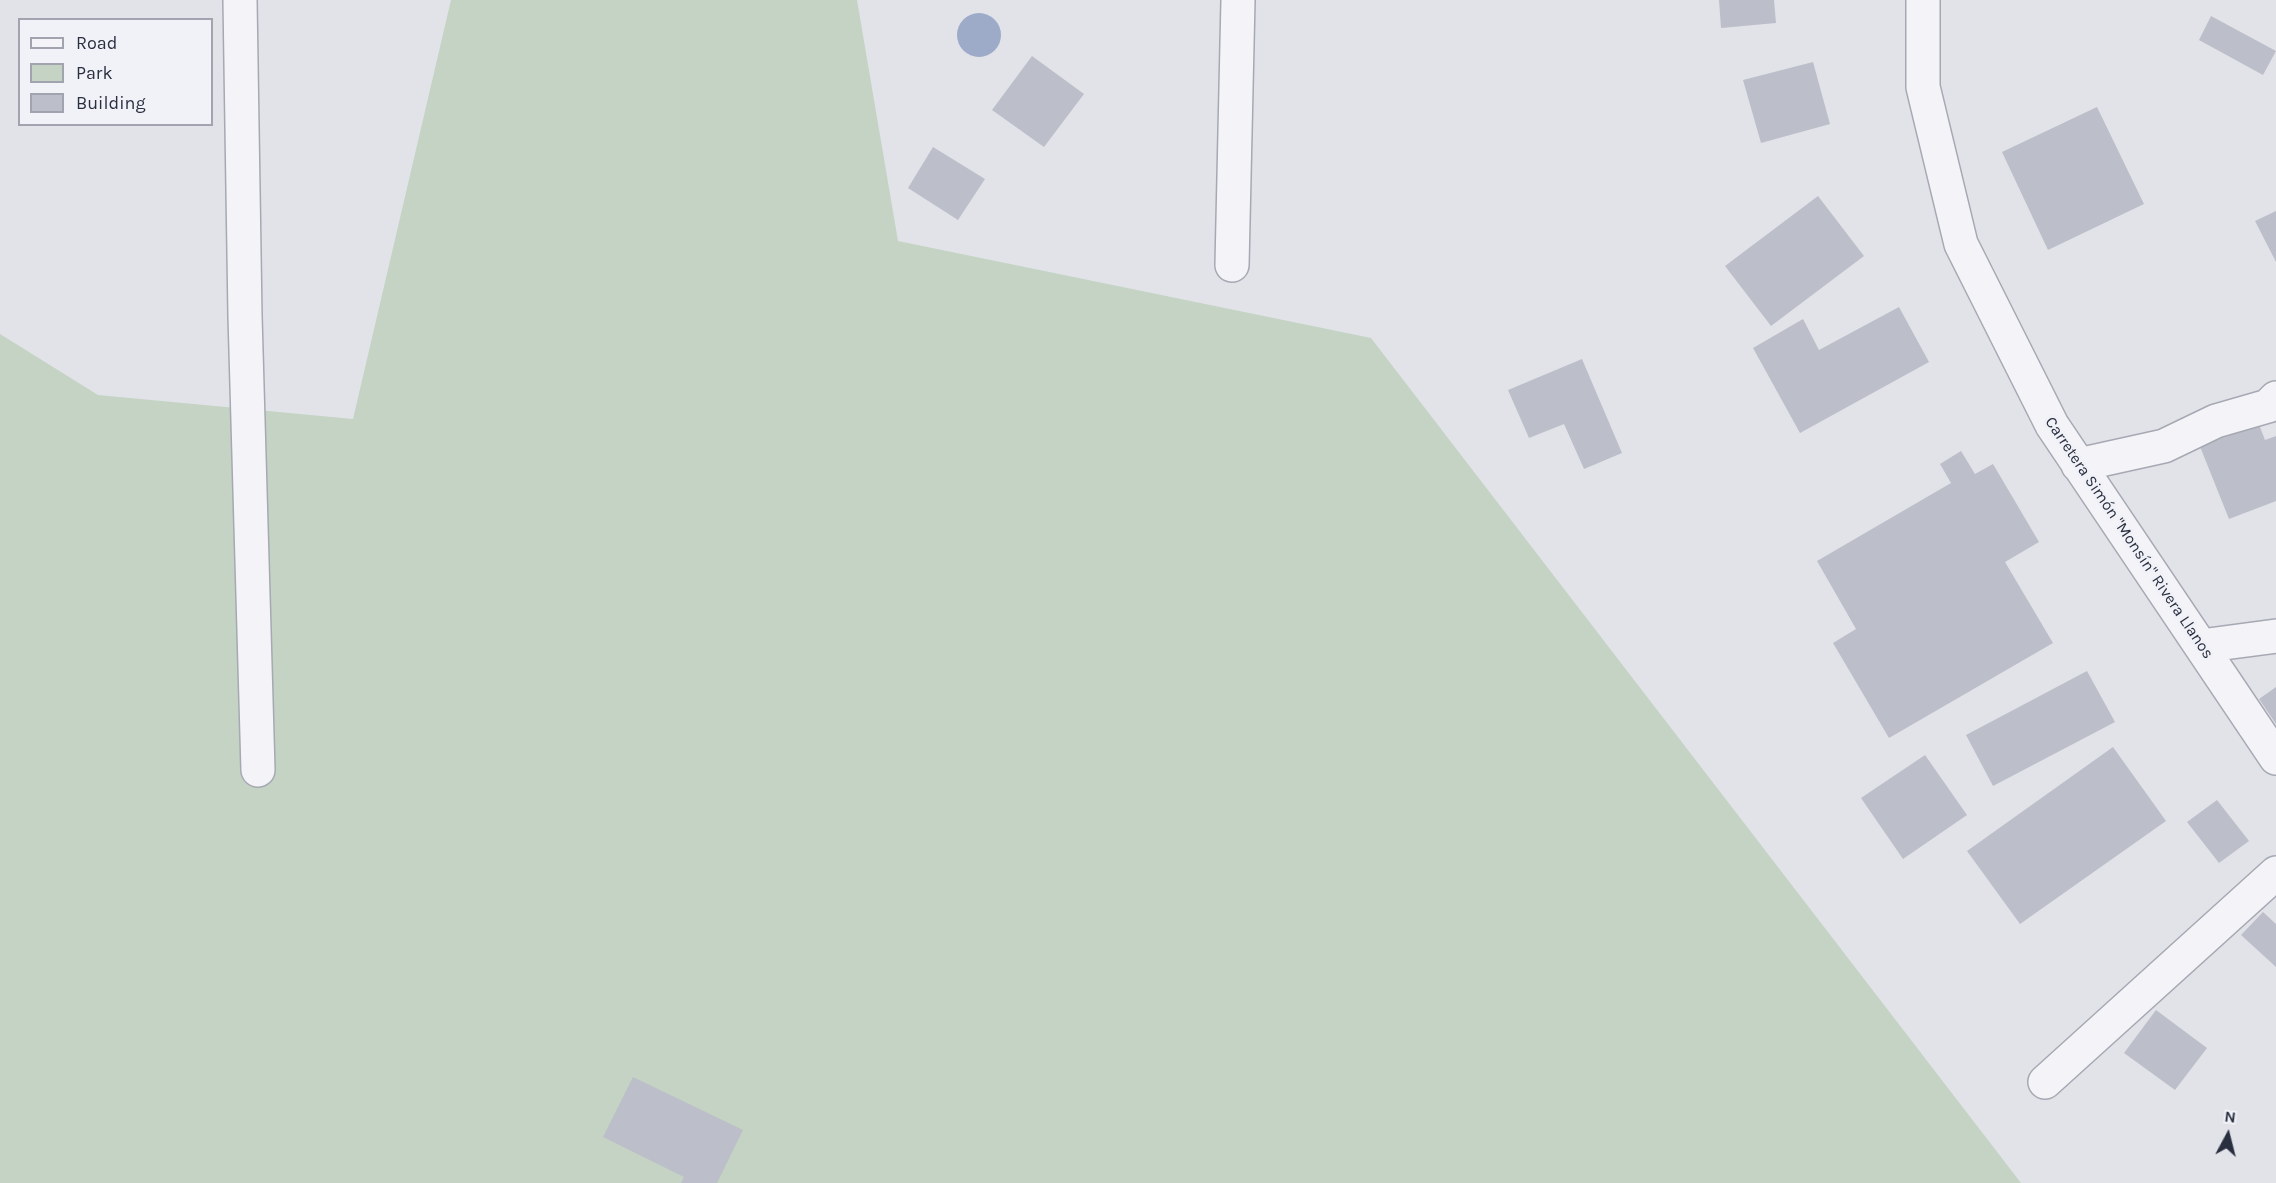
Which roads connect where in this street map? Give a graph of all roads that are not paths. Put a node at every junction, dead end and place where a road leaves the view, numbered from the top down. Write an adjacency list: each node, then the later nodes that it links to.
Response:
1 (240, 0): 10 (street)
2 (1238, 0): 4 (street)
3 (1923, 0): 6 (street, Carretera Simón "Monsín" Rivera Llanos)
4 (1232, 265)
5 (2276, 398): 6 (street)
6 (2078, 465): 8 (street, Carretera Simón "Monsín" Rivera Llanos)
7 (2276, 636): 8 (street)
8 (2200, 646): 9 (street, Carretera Simón "Monsín" Rivera Llanos)
9 (2276, 758)
10 (258, 770)
11 (2276, 873): 12 (street)
12 (2045, 1082)

